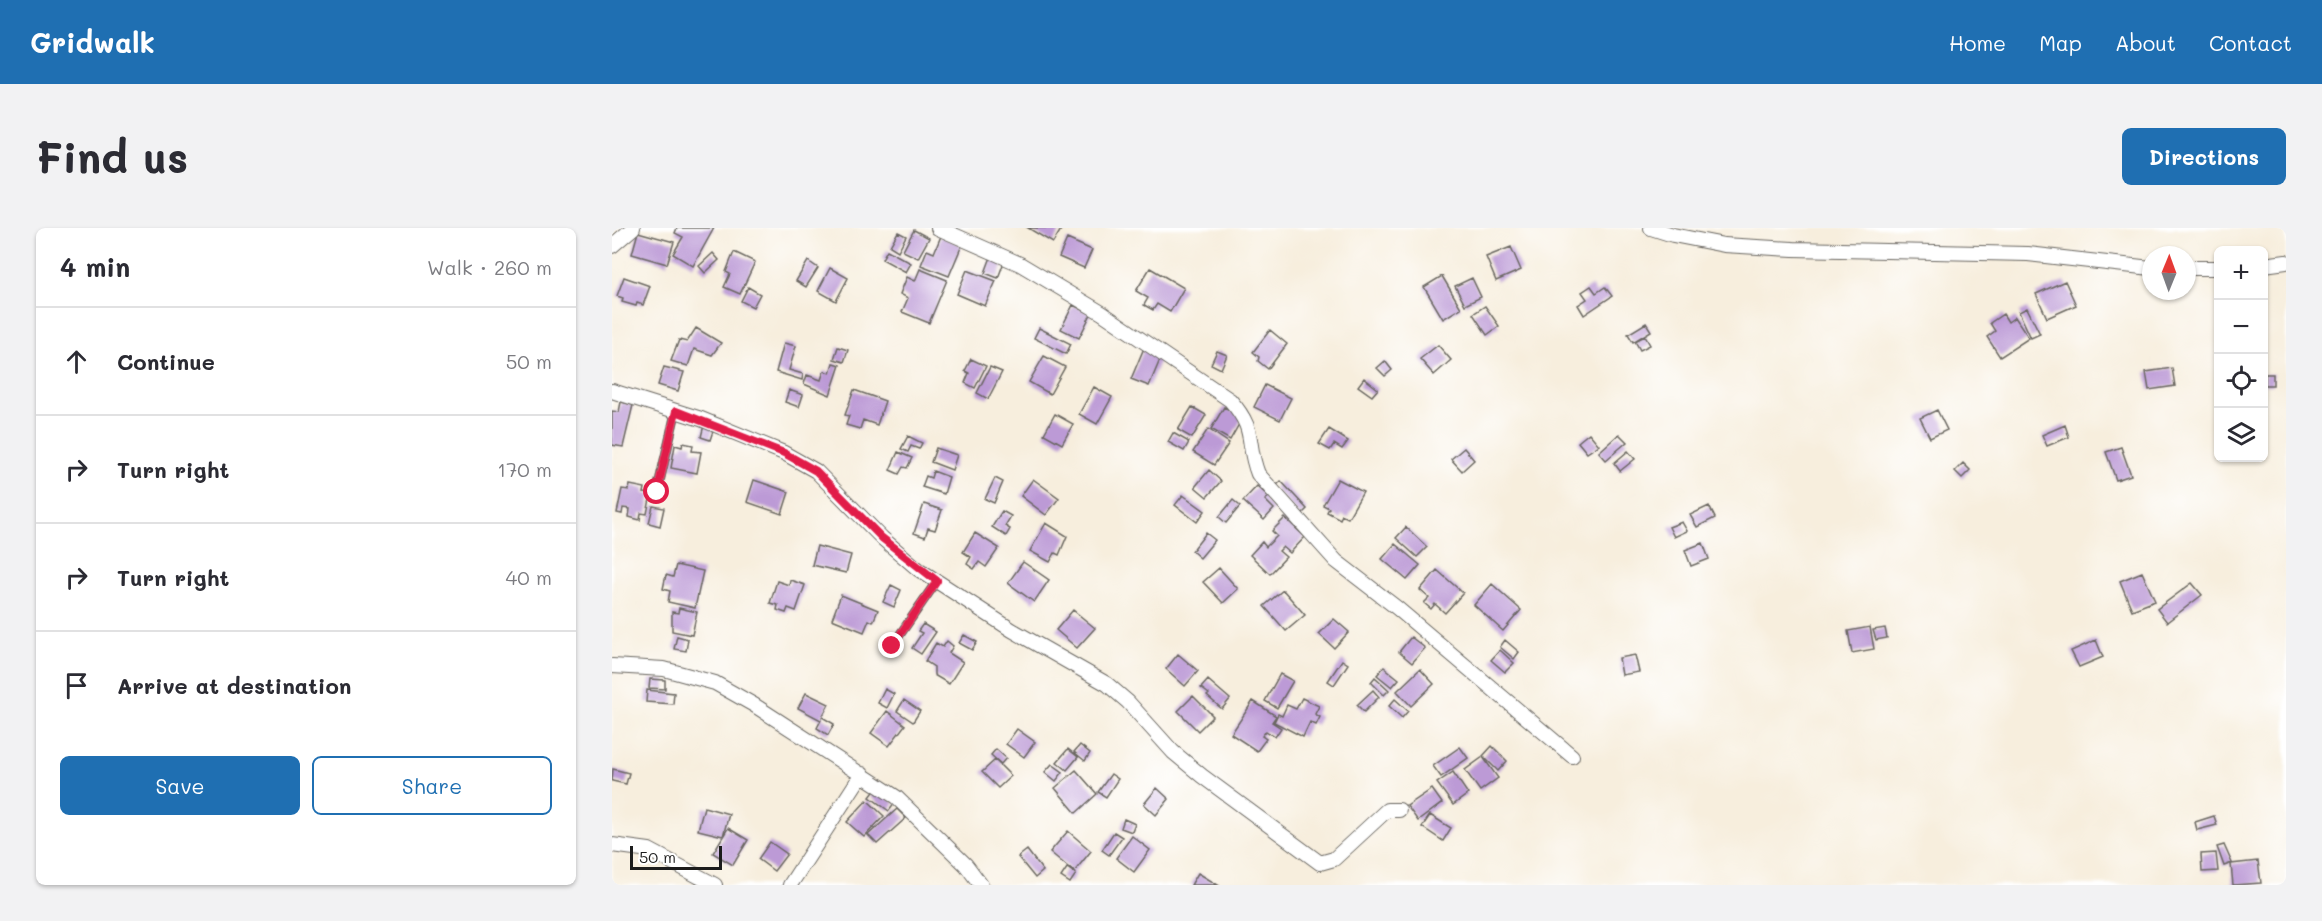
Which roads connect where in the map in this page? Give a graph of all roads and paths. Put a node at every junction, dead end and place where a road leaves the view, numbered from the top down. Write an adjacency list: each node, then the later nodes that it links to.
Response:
1 (633, 228): 4 (street)
2 (938, 228): 16 (street)
3 (1650, 228): 7 (street)
4 (612, 246)
5 (2286, 262): 6 (street)
6 (2268, 264)
7 (2142, 267)
8 (2196, 268): 9 (street)
9 (2214, 268)
10 (612, 391): 11 (street)
11 (676, 411): 12 (lane); 13 (street)
12 (657, 492)
13 (937, 581): 14 (lane); 18 (street)
14 (892, 646)
15 (612, 666): 17 (street)
16 (1572, 756)
17 (862, 774): 21 (street); 22 (street)
18 (1399, 810)
19 (612, 845): 20 (street)
20 (715, 885)
21 (790, 885)
22 (981, 885)

